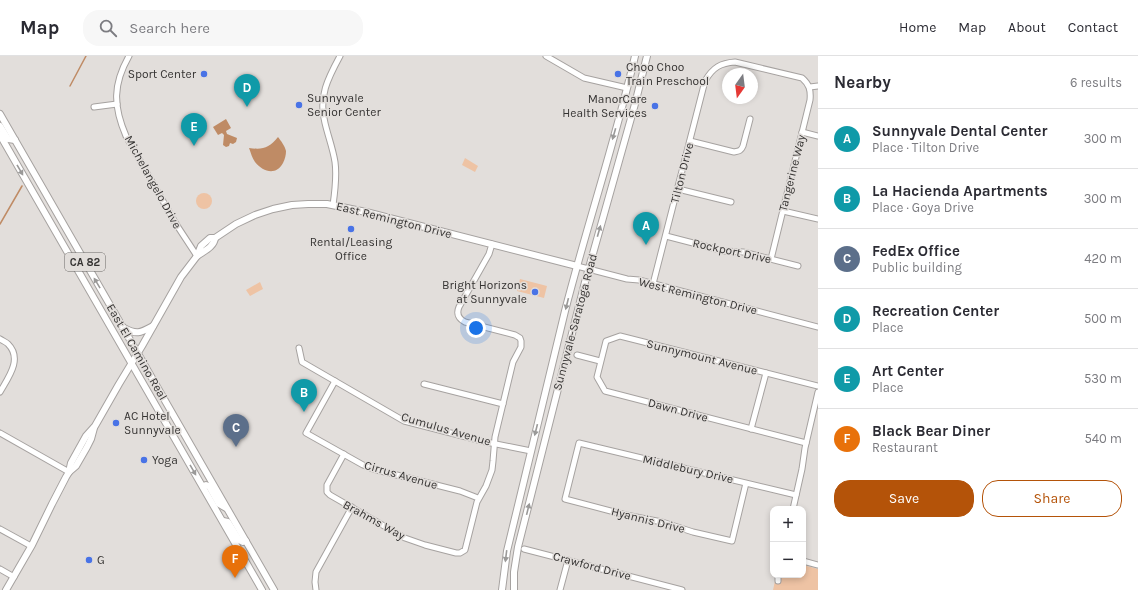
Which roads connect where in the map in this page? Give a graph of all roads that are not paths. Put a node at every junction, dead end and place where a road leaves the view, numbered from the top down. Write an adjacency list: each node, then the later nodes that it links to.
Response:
1 (129, 56): 9 (street, Michelangelo Drive)
2 (340, 56): 23 (street)
3 (546, 56): 8 (street)
4 (635, 56): 8 (main road, Sunnyvale-Saratoga Road)
5 (647, 56): 32 (main road, Sunnyvale-Saratoga Road, one-way to 5)
6 (818, 86): 7 (street)
7 (810, 87): 14 (street, Tangerine Way); 18 (street, Tilton Drive)
8 (627, 88): 30 (main road, Sunnyvale-Saratoga Road, one-way to 30)
9 (117, 104): 10 (street); 28 (street, Michelangelo Drive)
10 (94, 107)
11 (0, 114): 17 (main road, East El Camino Real / CA 82)
12 (750, 119): 18 (street)
13 (0, 126): 17 (main road)
14 (802, 132): 16 (street); 24 (street, Tangerine Way)
15 (0, 135): 19 (main road, East El Camino Real / CA 82)
16 (818, 136)
17 (15, 140): 20 (main road, East El Camino Real / CA 82)
18 (690, 141): 21 (street, Tilton Drive)
19 (9, 152): 20 (main road); 42 (main road, East El Camino Real / CA 82, one-way to 42)
20 (26, 161): 36 (main road, East El Camino Real / CA 82, one-way to 20)
21 (678, 189): 22 (street); 26 (street, Tilton Drive)
22 (731, 202)
23 (333, 205): 27 (main road, East Remington Drive); 28 (main road, East Remington Drive)
24 (783, 211): 25 (street); 29 (street, Tangerine Way)
25 (818, 219)
26 (666, 236): 29 (street, Rockport Drive); 33 (street, Tilton Drive)
27 (492, 244): 30 (main road, East Remington Drive); 49 (street)
28 (197, 256): 34 (main road, East Remington Drive)
29 (771, 259): 31 (street, Rockport Drive)
30 (577, 266): 32 (street, West Remington Drive); 54 (main road, Sunnyvale-Saratoga Road, one-way to 54)
31 (798, 266)
32 (588, 269): 33 (street, West Remington Drive); 80 (main road, Sunnyvale-Saratoga Road, one-way to 32)
33 (653, 284): 35 (street, West Remington Drive)
34 (153, 326): 36 (main road); 39 (main road, East Remington Drive)
35 (818, 327)
36 (124, 328): 39 (main road, East El Camino Real / CA 82)
37 (0, 339): 47 (street)
38 (299, 348): 44 (street, Cumulus Avenue)
39 (138, 353): 42 (main road, East Remington Drive); 64 (main road, East El Camino Real / CA 82)
40 (577, 355): 41 (street)
41 (600, 361): 43 (street, Sunnymount Avenue); 50 (street, Dawn Drive)
42 (132, 363): 56 (main road, East Remington Drive); 58 (main road, East El Camino Real / CA 82, one-way to 58)
43 (766, 373): 46 (street, Sunnymount Avenue); 50 (street)
44 (335, 381): 52 (street, Cumulus Avenue); 55 (street, Cirrus Avenue)
45 (424, 384): 49 (street)
46 (818, 386)
47 (0, 392)
48 (818, 392): 53 (street)
49 (503, 404): 52 (street)
50 (752, 429): 53 (street, Dawn Drive)
51 (0, 433): 56 (street)
52 (494, 443): 54 (street, Cumulus Avenue); 60 (street)
53 (806, 443): 59 (street)
54 (531, 451): 75 (main road, Sunnyvale-Saratoga Road, one-way to 75)
55 (344, 454): 60 (street, Cirrus Avenue); 63 (street, Brahms Way)
56 (69, 472): 68 (main road, East Remington Drive)
57 (746, 483): 59 (street, Middlebury Drive); 61 (street, Middlebury Drive); 61 (street, Hyannis Drive)
58 (203, 486): 64 (main road); 65 (main road, East El Camino Real / CA 82)
59 (796, 495): 62 (street)
60 (478, 498): 63 (street, Brahms Way)
61 (565, 499)
62 (794, 506)
63 (352, 508): 79 (street)
64 (228, 509): 67 (main road, East El Camino Real / CA 82)
65 (223, 521): 67 (main road); 77 (main road, East El Camino Real / CA 82)
66 (0, 529): 68 (street)
67 (246, 541): 78 (main road, East El Camino Real / CA 82)
68 (31, 546): 74 (main road, East Remington Drive)
69 (524, 548): 70 (street, Crawford Drive)
70 (568, 560): 81 (street); 82 (street, Crawford Drive)
71 (806, 562): 72 (street)
72 (818, 565)
73 (0, 569): 74 (street)
74 (14, 577): 76 (main road, East Remington Drive)
75 (503, 588)
76 (6, 590)
77 (262, 590)
78 (274, 590)
79 (316, 590)
80 (514, 590)
81 (560, 590)
82 (682, 590)

